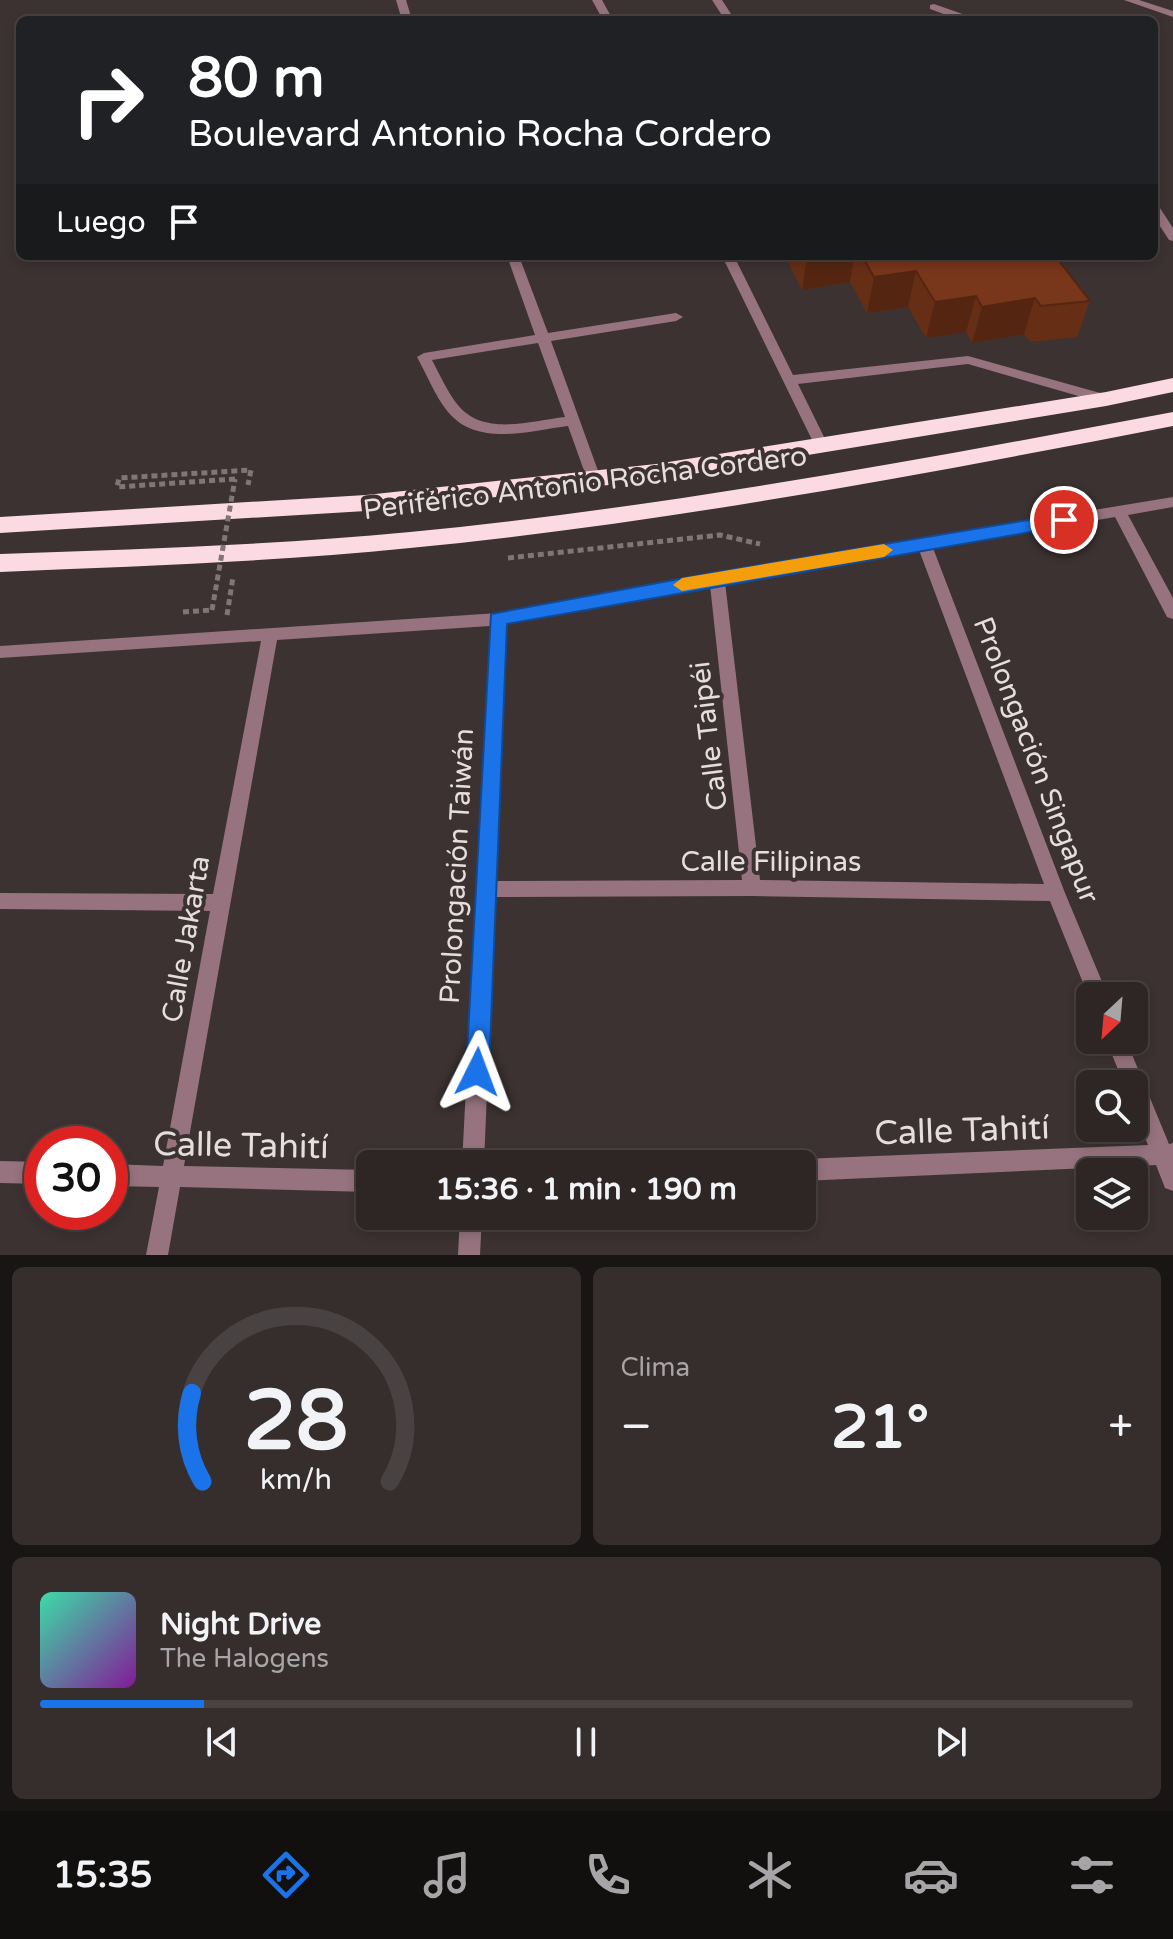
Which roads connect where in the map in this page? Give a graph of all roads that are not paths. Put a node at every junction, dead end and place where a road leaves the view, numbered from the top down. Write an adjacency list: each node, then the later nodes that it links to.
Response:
1 (1129, 0): 3 (street)
2 (934, 7): 4 (street)
3 (1173, 14)
4 (959, 16)
5 (1158, 214): 6 (street)
6 (1173, 237)
7 (514, 260): 10 (street)
8 (730, 260): 11 (street)
9 (676, 317): 10 (street)
10 (543, 340): 15 (street); 15 (street)
11 (789, 380): 13 (street); 16 (street)
12 (1173, 385): 13 (highway, Periférico Antonio Rocha Cordero)
13 (1106, 399): 16 (highway, Periférico Antonio Rocha Cordero)
14 (1173, 419): 22 (highway, Periférico Antonio Rocha Cordero)
15 (572, 421): 17 (street)
16 (821, 445): 17 (highway, Periférico Antonio Rocha Cordero)
17 (594, 479): 20 (highway, Periférico Antonio Rocha Cordero)
18 (1173, 502): 19 (street)
19 (1119, 511): 21 (street); 24 (street)
20 (0, 525)
21 (924, 544): 23 (street); 30 (street, Prolongación Singapur)
22 (0, 563)
23 (717, 578): 25 (street); 28 (street, Calle Taipéi)
24 (1173, 613)
25 (498, 619): 26 (street); 29 (street, Prolongación Taiwán)
26 (270, 634): 27 (street); 32 (street, Calle Jakarta)
27 (0, 652)
28 (752, 888): 29 (street, Calle Filipinas); 30 (street, Calle Filipinas)
29 (486, 889): 35 (street, Prolongación Taiwán)
30 (1056, 893): 33 (street, Prolongación Singapur)
31 (0, 901): 32 (street)
32 (221, 903): 41 (street, Calle Jakarta)
33 (1092, 982)
34 (1122, 1054): 36 (street)
35 (474, 1150)
36 (1168, 1154): 37 (street, Calle Tahití); 42 (street)
37 (816, 1169)
38 (0, 1172): 39 (street)
39 (24, 1173)
40 (128, 1175): 41 (street, Calle Tahití)
41 (172, 1176): 43 (street, Calle Tahití); 45 (street, Calle Jakarta)
42 (1173, 1180)
43 (356, 1181)
44 (470, 1230): 46 (street)
45 (157, 1255)
46 (469, 1255)

